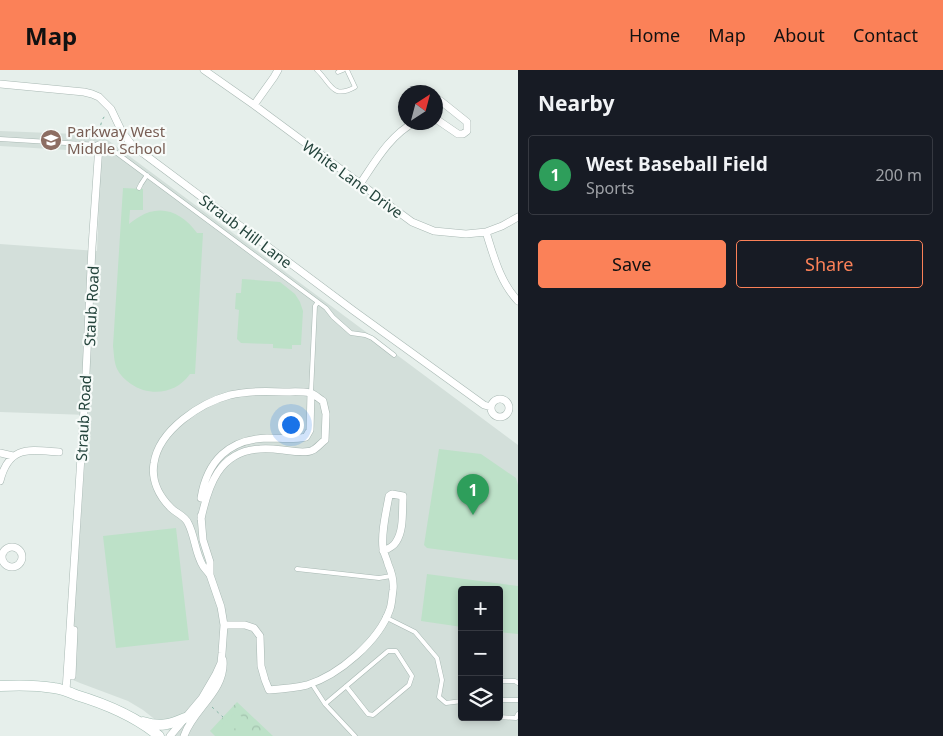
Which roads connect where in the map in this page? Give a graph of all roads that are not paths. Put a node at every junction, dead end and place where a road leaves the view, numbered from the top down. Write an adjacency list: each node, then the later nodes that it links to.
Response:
1 (204, 70): 8 (street, White Lane Drive)
2 (278, 70): 8 (street)
3 (317, 70): 4 (lane)
4 (345, 70): 5 (lane)
5 (338, 72)
6 (0, 84): 22 (street, Straub Hill Lane)
7 (443, 103): 9 (street)
8 (254, 105): 14 (street, White Lane Drive)
9 (443, 124)
10 (403, 130): 14 (street)
11 (0, 139): 12 (lane)
12 (99, 145): 13 (lane); 35 (street, Staub Road); 41 (street, Straub Road)
13 (147, 175): 15 (lane); 19 (lane)
14 (360, 184): 17 (street, White Lane Drive)
15 (139, 188)
16 (518, 217): 17 (street, White Lane Drive)
17 (486, 232): 18 (street)
18 (518, 301)
19 (318, 302): 20 (lane); 21 (lane)
20 (394, 355)
21 (311, 393): 27 (street); 27 (street); 30 (street)
22 (491, 407)
23 (59, 452): 25 (street)
24 (0, 453): 25 (street)
25 (13, 456): 26 (street)
26 (1, 476)
27 (201, 519): 30 (street)
28 (383, 551): 28 (street); 31 (street)
29 (297, 569): 31 (lane)
30 (210, 575): 33 (street)
31 (391, 576): 32 (street)
32 (386, 617): 37 (street); 44 (lane)
33 (224, 625): 34 (street); 37 (street)
34 (222, 654): 48 (street); 52 (street)
35 (72, 676)
36 (503, 681): 38 (lane)
37 (312, 683): 45 (lane)
38 (518, 683)
39 (0, 686): 41 (main road)
40 (346, 686): 40 (lane); 45 (lane)
41 (66, 691): 49 (main road)
42 (503, 700): 43 (lane)
43 (518, 700)
44 (458, 702)
45 (325, 704): 53 (lane)
46 (518, 714): 47 (lane)
47 (503, 716)
48 (185, 718): 49 (main road); 51 (street)
49 (136, 720): 50 (main road)
50 (159, 736)
51 (170, 736)
52 (184, 736)
53 (355, 736)

